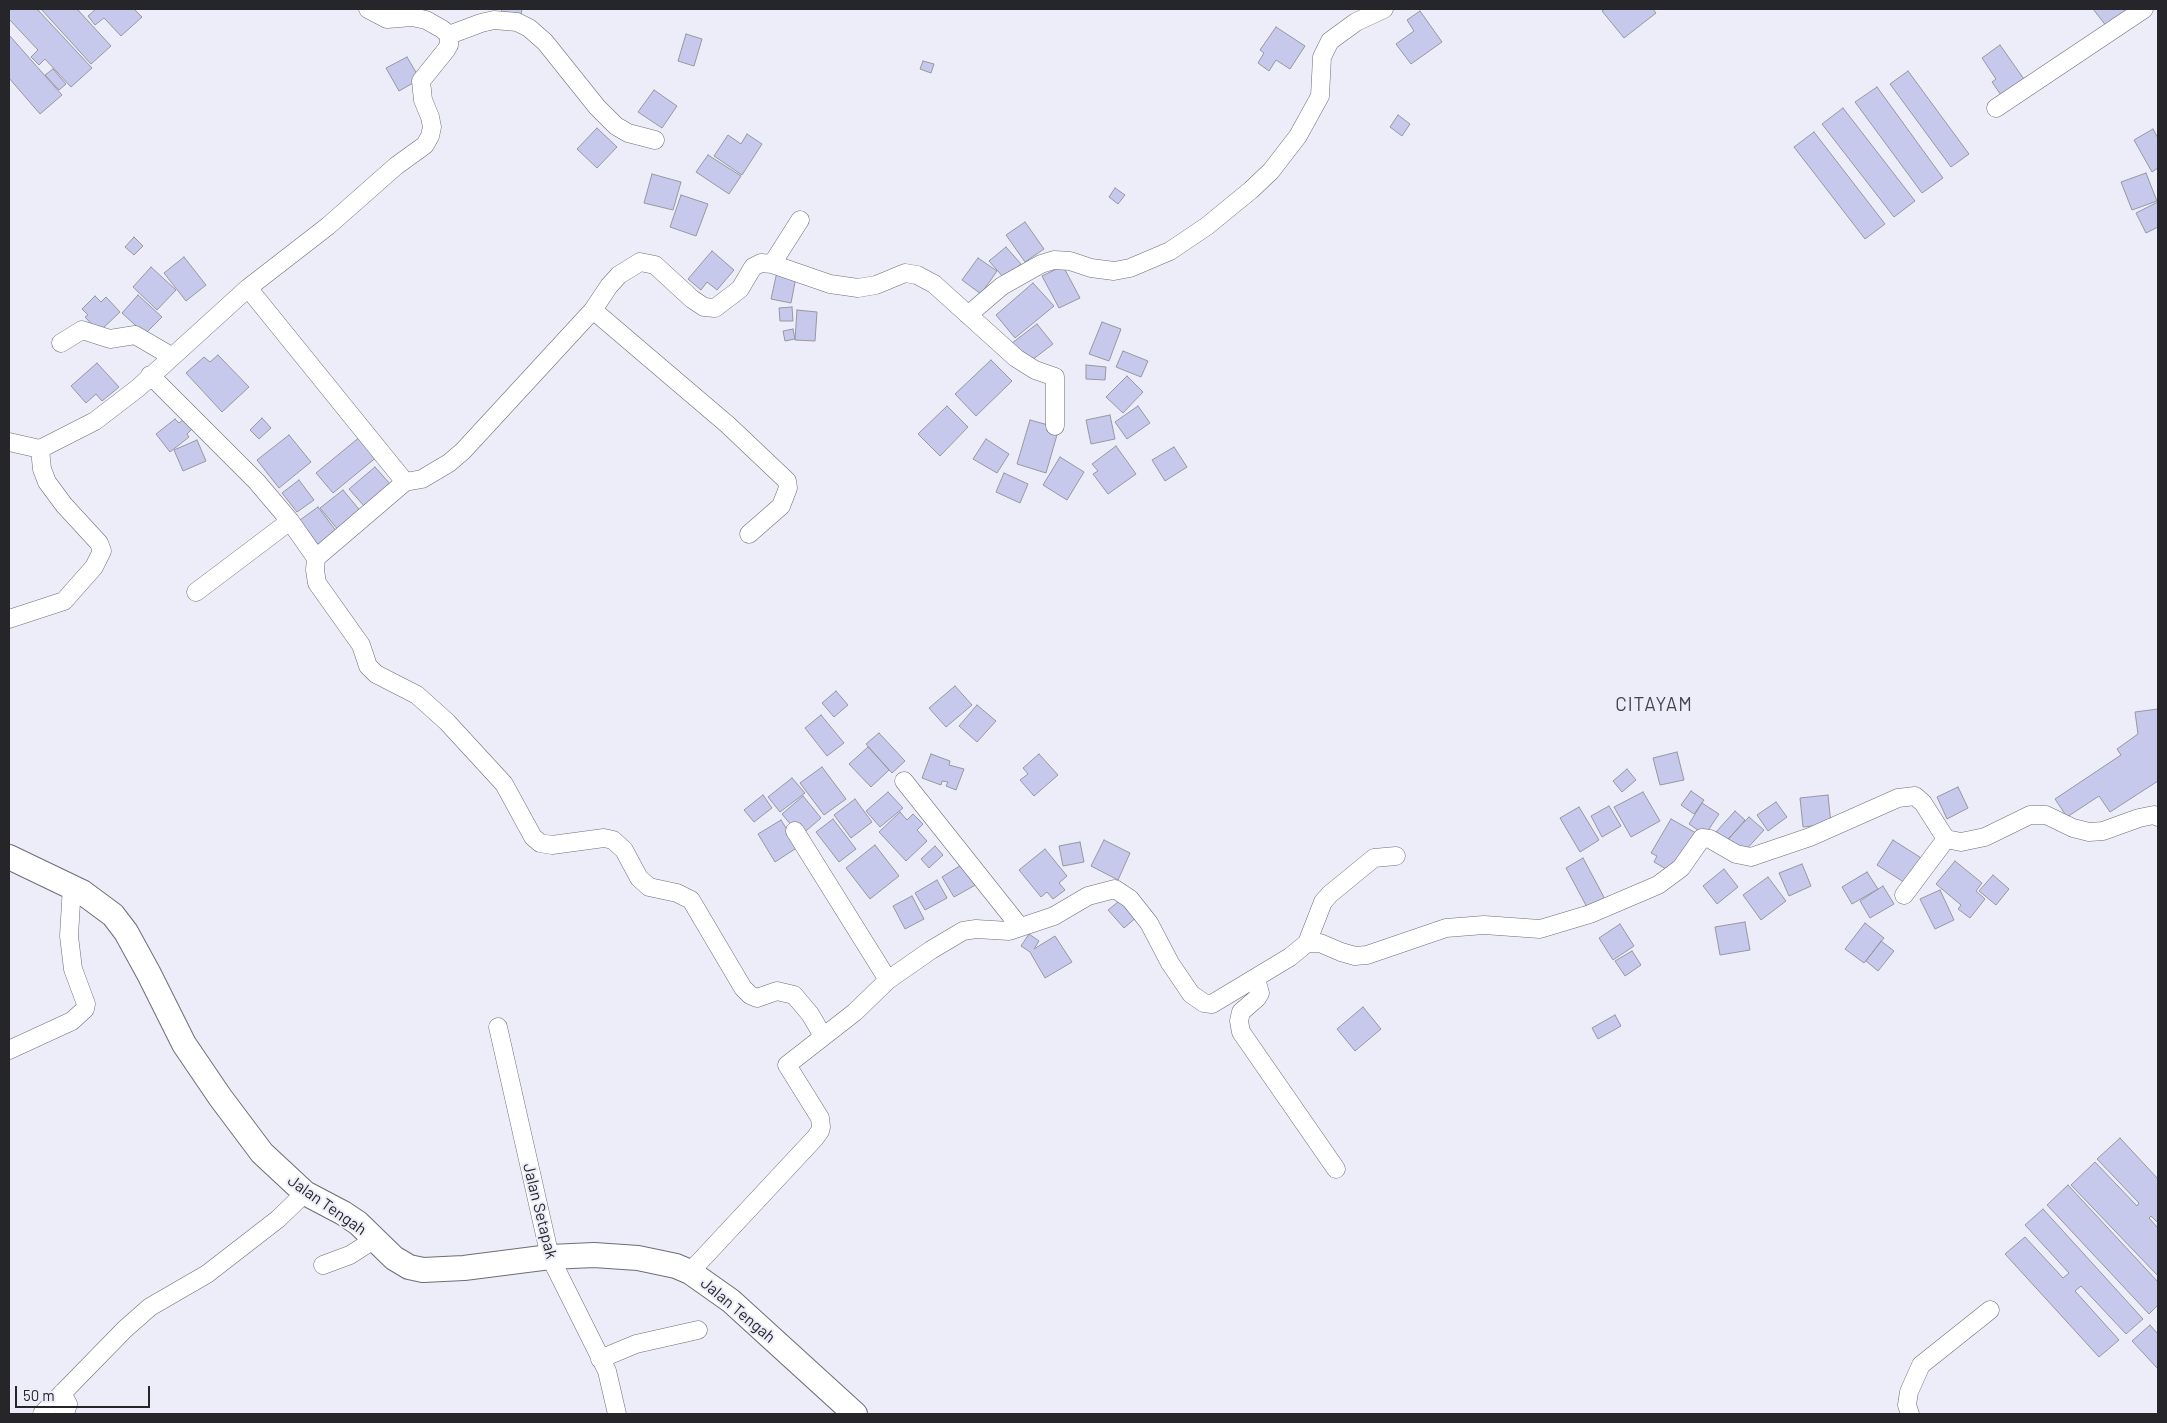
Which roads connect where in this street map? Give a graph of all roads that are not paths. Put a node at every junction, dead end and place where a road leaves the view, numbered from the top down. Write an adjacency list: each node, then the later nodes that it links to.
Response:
1 (368, 9): 4 (street)
2 (1384, 9): 11 (street)
3 (2144, 9): 5 (street)
4 (449, 35): 6 (street); 9 (street)
5 (1996, 108)
6 (655, 140)
7 (800, 220): 8 (street)
8 (772, 264): 10 (street); 11 (street)
9 (248, 288): 13 (street); 18 (street)
10 (593, 310): 18 (street); 20 (street)
11 (968, 316): 15 (street)
12 (61, 343): 13 (street)
13 (171, 356): 14 (street)
14 (150, 376): 17 (street); 19 (street)
15 (1055, 426)
16 (9, 442): 17 (street)
17 (40, 449): 23 (street)
18 (405, 482): 21 (street)
19 (290, 521): 21 (street); 22 (street)
20 (749, 534)
21 (316, 558): 37 (street)
22 (196, 592)
23 (9, 619)
24 (904, 781): 32 (street)
25 (2158, 817): 27 (street)
26 (795, 831): 35 (street)
27 (1946, 839): 31 (street); 33 (street)
28 (1396, 856): 33 (street)
29 (9, 857): 30 (main road, Jalan Tengah)
30 (72, 886): 38 (street); 40 (main road, Jalan Tengah)
31 (1904, 895)
32 (1020, 928): 34 (street); 35 (street)
33 (1307, 943): 34 (street)
34 (1256, 979): 39 (street)
35 (888, 980): 37 (street)
36 (498, 1026): 42 (street, Jalan Setapak)
37 (823, 1036): 44 (street)
38 (12, 1044)
39 (1336, 1169)
40 (305, 1193): 41 (main road, Jalan Tengah); 48 (street)
41 (374, 1239): 42 (main road, Jalan Tengah); 43 (street)
42 (550, 1257): 44 (main road, Jalan Tengah); 47 (street, Jalan Setapak)
43 (323, 1265)
44 (690, 1272): 52 (main road, Jalan Tengah)
45 (1990, 1310): 53 (street)
46 (698, 1330): 47 (street)
47 (600, 1359): 51 (street, Jalan Setapak)
48 (62, 1393): 49 (street); 50 (street)
49 (42, 1414)
50 (65, 1414)
51 (617, 1414)
52 (854, 1414)
53 (1910, 1414)

